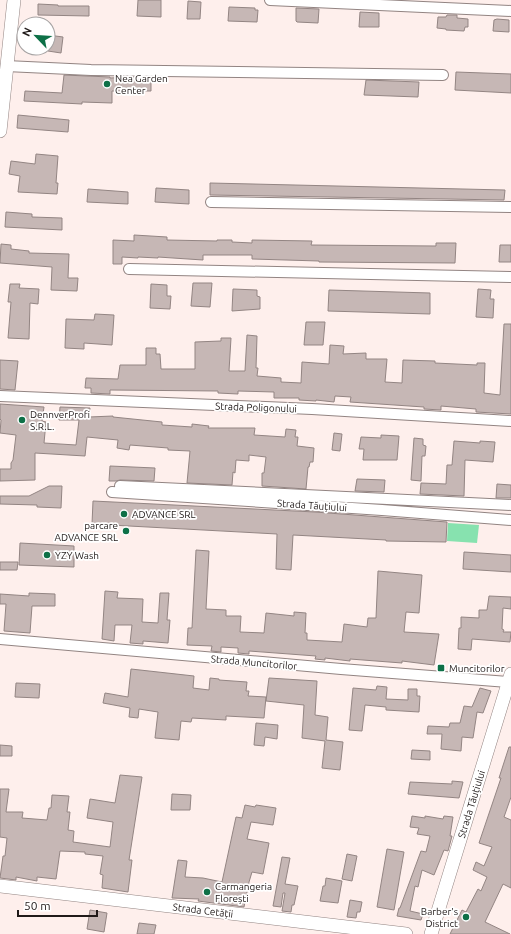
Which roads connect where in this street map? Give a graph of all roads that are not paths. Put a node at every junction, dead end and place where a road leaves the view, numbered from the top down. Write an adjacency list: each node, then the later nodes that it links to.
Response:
1 (14, 0): 4 (main road)
2 (270, 0): 3 (street)
3 (511, 11)
4 (6, 66): 5 (street); 6 (main road)
5 (443, 75)
6 (0, 131)
7 (211, 202): 8 (street)
8 (511, 206)
9 (129, 269): 10 (street)
10 (511, 277)
11 (0, 396): 12 (street, Strada Poligonului)
12 (511, 421)
13 (511, 505): 14 (street, Strada Tăuțiului)
14 (511, 520)
15 (0, 639): 16 (street, Strada Muncitorilor)
16 (510, 678): 19 (main road, Strada Tăuțiului)
17 (0, 886): 18 (main road, Strada Cetății)
18 (406, 934)
19 (431, 934)

